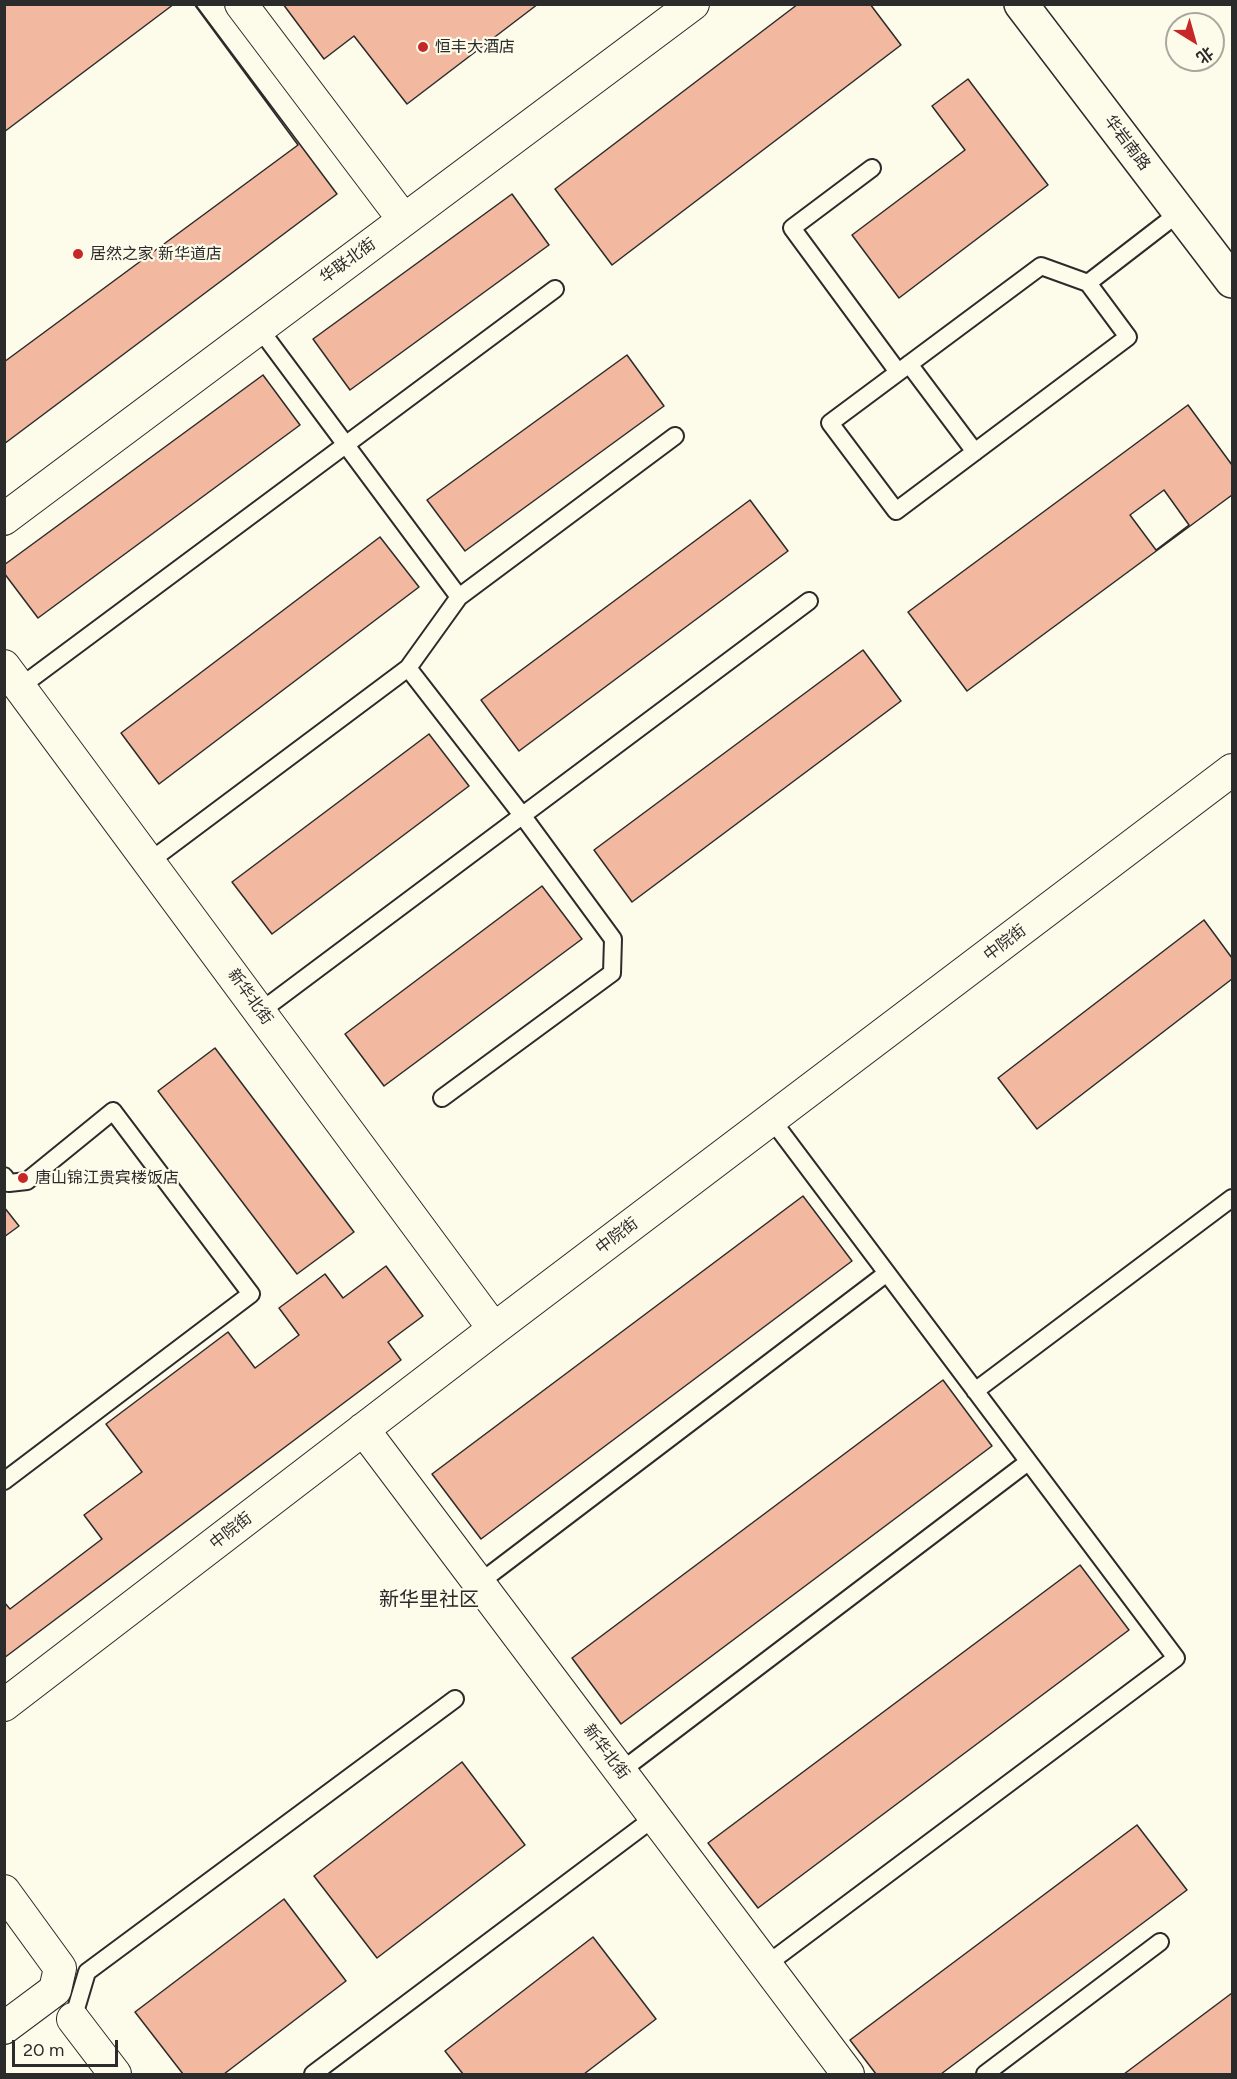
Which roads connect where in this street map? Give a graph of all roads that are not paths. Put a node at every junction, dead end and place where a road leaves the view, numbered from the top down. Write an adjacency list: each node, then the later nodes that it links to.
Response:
1 (241, 4): 6 (street)
2 (693, 4): 6 (street, 华联北街)
3 (1021, 4): 5 (street, 华岩南路)
4 (872, 168): 11 (lane)
5 (1180, 212): 7 (street, 华岩南路); 8 (lane)
6 (404, 220): 10 (street, 华联北街)
7 (1233, 281)
8 (1088, 283): 11 (lane); 14 (lane)
9 (555, 289): 13 (lane)
10 (258, 328): 13 (lane); 15 (street, 华联北街)
11 (904, 368): 14 (lane); 14 (lane)
12 (675, 436): 16 (lane)
13 (346, 444): 16 (lane); 19 (lane)
14 (975, 452)
15 (4, 519)
16 (459, 597): 18 (lane)
17 (809, 601): 21 (lane)
18 (408, 668): 21 (lane); 22 (lane)
19 (12, 676): 22 (street, 新华北街)
20 (1233, 770): 25 (street, 中院街)
21 (522, 815): 23 (lane); 24 (lane)
22 (150, 861): 23 (street, 新华北街)
23 (261, 1011): 29 (street, 新华北街)
24 (442, 1098)
25 (772, 1120): 28 (lane); 29 (street, 中院街)
26 (4, 1176): 33 (lane)
27 (1233, 1198): 30 (lane)
28 (887, 1273): 30 (lane); 34 (lane)
29 (494, 1329): 31 (street, 中院街)
30 (975, 1391): 32 (lane)
31 (363, 1429): 34 (street, 新华北街); 36 (street, 中院街)
32 (1028, 1462): 37 (lane); 41 (lane)
33 (4, 1481)
34 (479, 1582): 37 (street, 新华北街)
35 (455, 1699): 42 (lane)
36 (4, 1706)
37 (621, 1771): 38 (street, 新华北街)
38 (655, 1817): 41 (street, 新华北街); 45 (lane)
39 (4, 1891): 43 (street)
40 (1160, 1942): 47 (lane)
41 (766, 1965): 46 (street, 新华北街)
42 (73, 2019): 44 (street)
43 (4, 2028)
44 (115, 2074)
45 (313, 2074)
46 (848, 2074)
47 (985, 2074)

